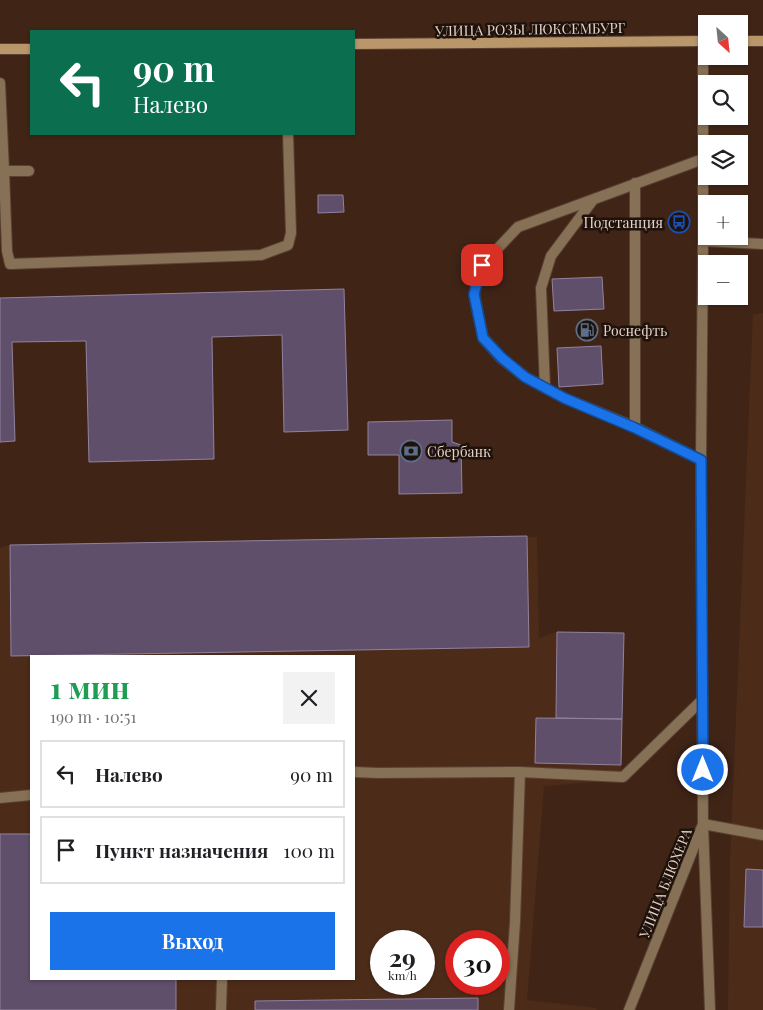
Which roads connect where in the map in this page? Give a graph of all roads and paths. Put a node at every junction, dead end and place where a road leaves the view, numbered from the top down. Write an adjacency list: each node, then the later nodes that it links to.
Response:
1 (698, 41): 4 (main road, УЛИЦА РОЗЫ ЛЮКСЕМБУРГ)
2 (748, 41): 3 (main road)
3 (763, 41)
4 (355, 44)
5 (0, 49): 6 (main road)
6 (30, 49)
7 (705, 65): 10 (street, УЛИЦА БЛЮХЕРА)
8 (0, 83): 12 (street)
9 (288, 135): 12 (street)
10 (703, 135)
11 (698, 161): 14 (street)
12 (4, 171): 13 (street)
13 (30, 171)
14 (636, 183): 15 (street); 20 (street)
15 (594, 199): 19 (street); 19 (street)
16 (748, 243): 17 (street)
17 (763, 244)
18 (704, 245): 21 (street, УЛИЦА БЛЮХЕРА)
19 (545, 388): 20 (street)
20 (635, 428): 21 (street)
21 (701, 460): 22 (street, УЛИЦА БЛЮХЕРА)
22 (703, 699): 24 (street); 27 (street, УЛИЦА БЛЮХЕРА)
23 (355, 772): 24 (street)
24 (520, 772): 31 (street)
25 (30, 795): 26 (street)
26 (0, 798)
27 (703, 824): 28 (street); 32 (street, УЛИЦА БЛЮХЕРА); 33 (street)
28 (763, 835)
29 (222, 980): 30 (street)
30 (222, 1010)
31 (509, 1010)
32 (629, 1010)
33 (710, 1010)

